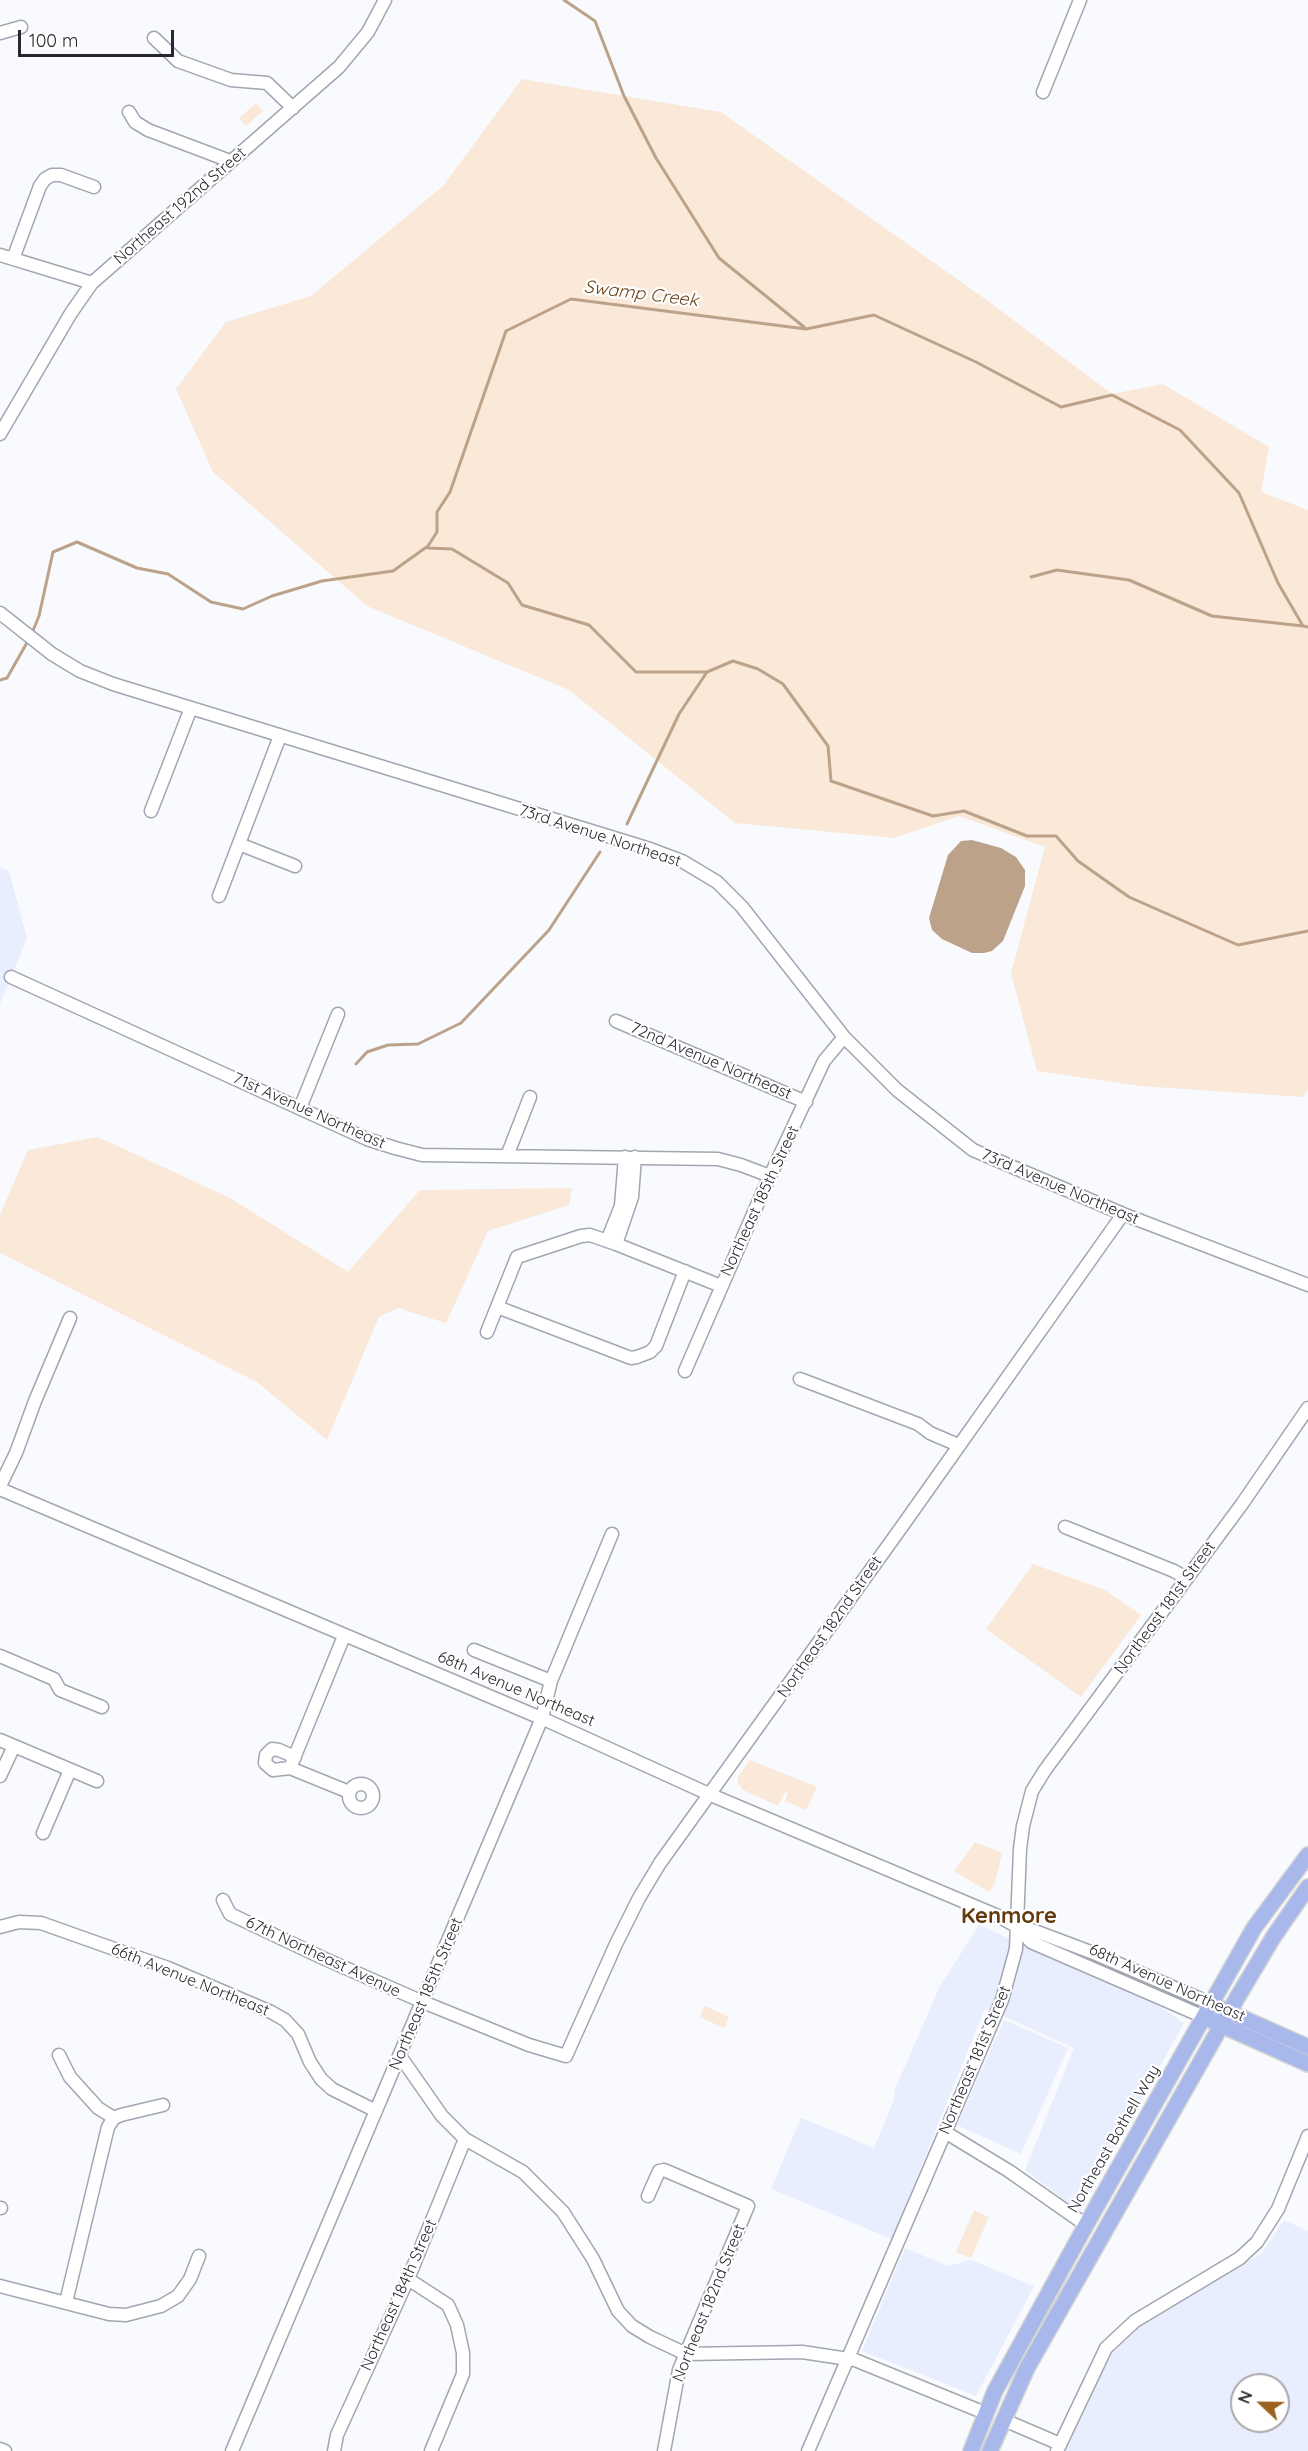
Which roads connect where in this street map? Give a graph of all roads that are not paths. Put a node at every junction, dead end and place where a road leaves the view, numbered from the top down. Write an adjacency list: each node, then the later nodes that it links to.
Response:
1 (385, 0): 7 (street, Northeast 192nd Street)
2 (1080, 0): 6 (street)
3 (21, 27): 4 (street)
4 (0, 33)
5 (154, 38): 7 (street)
6 (1043, 92)
7 (293, 108): 9 (street, Northeast 192nd Street)
8 (129, 112): 9 (street)
9 (230, 161): 13 (street, Northeast 192nd Street)
10 (94, 187): 12 (street)
11 (0, 255): 12 (street)
12 (13, 259): 13 (street)
13 (92, 283): 14 (street, Northeast 192nd Street)
14 (0, 434)
15 (0, 613): 16 (street, 73rd Avenue Northeast)
16 (191, 708): 17 (street, 73rd Avenue Northeast); 18 (street)
17 (280, 736): 19 (street); 25 (street, 73rd Avenue Northeast)
18 (152, 811)
19 (239, 844): 20 (street); 21 (street)
20 (295, 866)
21 (219, 896)
22 (10, 977): 28 (street, 71st Avenue Northeast)
23 (338, 1014): 28 (street)
24 (616, 1021): 27 (street, 72nd Avenue Northeast)
25 (844, 1037): 27 (street, Northeast 185th Street); 32 (street, 73rd Avenue Northeast)
26 (530, 1097): 29 (street)
27 (806, 1102): 31 (street, Northeast 185th Street)
28 (300, 1108): 29 (street, 71st Avenue Northeast)
29 (507, 1156): 30 (street, 71st Avenue Northeast)
30 (630, 1157): 31 (street, 71st Avenue Northeast); 33 (street)
31 (770, 1176): 36 (street, Northeast 185th Street)
32 (1123, 1214): 35 (street, 73rd Avenue Northeast); 43 (street, Northeast 182nd Street)
33 (612, 1242): 34 (street); 37 (street)
34 (684, 1271): 36 (street); 37 (street)
35 (1308, 1285)
36 (721, 1286): 40 (street, Northeast 185th Street)
37 (497, 1307): 39 (street)
38 (70, 1318): 44 (street)
39 (486, 1332)
40 (685, 1371)
41 (800, 1379): 43 (street)
42 (1308, 1408): 47 (street, Northeast 181st Street)
43 (958, 1445): 60 (street, Northeast 182nd Street)
44 (0, 1487): 48 (street, 68th Avenue Northeast)
45 (1065, 1527): 47 (street)
46 (612, 1534): 51 (street, Northeast 185th Street)
47 (1186, 1578): 65 (street, Northeast 181st Street)
48 (344, 1636): 53 (street, 68th Avenue Northeast); 59 (street)
49 (474, 1650): 51 (street)
50 (0, 1656): 52 (street)
51 (551, 1681): 53 (street, Northeast 185th Street)
52 (102, 1707)
53 (542, 1718): 60 (street, 68th Avenue Northeast); 67 (street, Northeast 185th Street)
54 (0, 1740): 55 (street)
55 (14, 1746): 56 (street); 57 (street)
56 (70, 1770): 58 (street); 61 (street)
57 (0, 1776)
58 (97, 1781)
59 (349, 1792)
60 (711, 1795): 65 (street, 68th Avenue Northeast); 73 (street, Northeast 182nd Street)
61 (43, 1833)
62 (1308, 1855): 68 (main road, Northeast Bothell Way)
63 (1308, 1887): 69 (main road)
64 (223, 1900): 67 (street, 67th Northeast Avenue)
65 (1016, 1926): 68 (street, 68th Avenue Northeast); 78 (street, Northeast 181st Street)
66 (0, 1927): 76 (street, 66th Avenue Northeast)
67 (423, 2002): 72 (street, Northeast 185th Street); 73 (street, 67th Northeast Avenue)
68 (1208, 2010): 69 (main road, 68th Avenue Northeast); 82 (main road, Northeast Bothell Way)
69 (1225, 2019): 70 (main road, 68th Avenue Northeast); 74 (main road, 68th Avenue Northeast); 89 (main road)
70 (1308, 2047)
71 (59, 2055): 77 (street)
72 (400, 2055): 76 (street, Northeast 185th Street); 80 (street)
73 (566, 2056)
74 (1308, 2064)
75 (163, 2105): 77 (street)
76 (376, 2111): 95 (street, Northeast 185th Street)
77 (114, 2118): 86 (street)
78 (945, 2132): 82 (street); 88 (street, Northeast 181st Street)
79 (1308, 2136): 92 (street)
80 (465, 2139): 84 (street, Northeast 184th Street); 87 (street)
81 (648, 2196): 87 (street, Northeast 182nd Street)
82 (1086, 2225): 89 (main road); 90 (main road, Northeast Bothell Way)
83 (199, 2256): 86 (street)
84 (408, 2279): 96 (street, Northeast 184th Street); 97 (street)
85 (0, 2286): 86 (street)
86 (66, 2302)
87 (686, 2354): 88 (street); 98 (street, Northeast 182nd Street)
88 (847, 2359): 90 (street); 99 (street, Northeast 181st Street)
89 (1027, 2368): 91 (main road)
90 (985, 2413): 100 (main road, Northeast Bothell Way); 101 (main road)
91 (1004, 2420): 92 (street); 102 (main road)
92 (1059, 2448)
93 (0, 2449): 94 (street)
94 (5, 2451)
95 (232, 2451)
96 (334, 2451)
97 (430, 2451)
98 (663, 2451)
99 (808, 2451)
100 (970, 2451)
101 (979, 2451)
102 (990, 2451)

